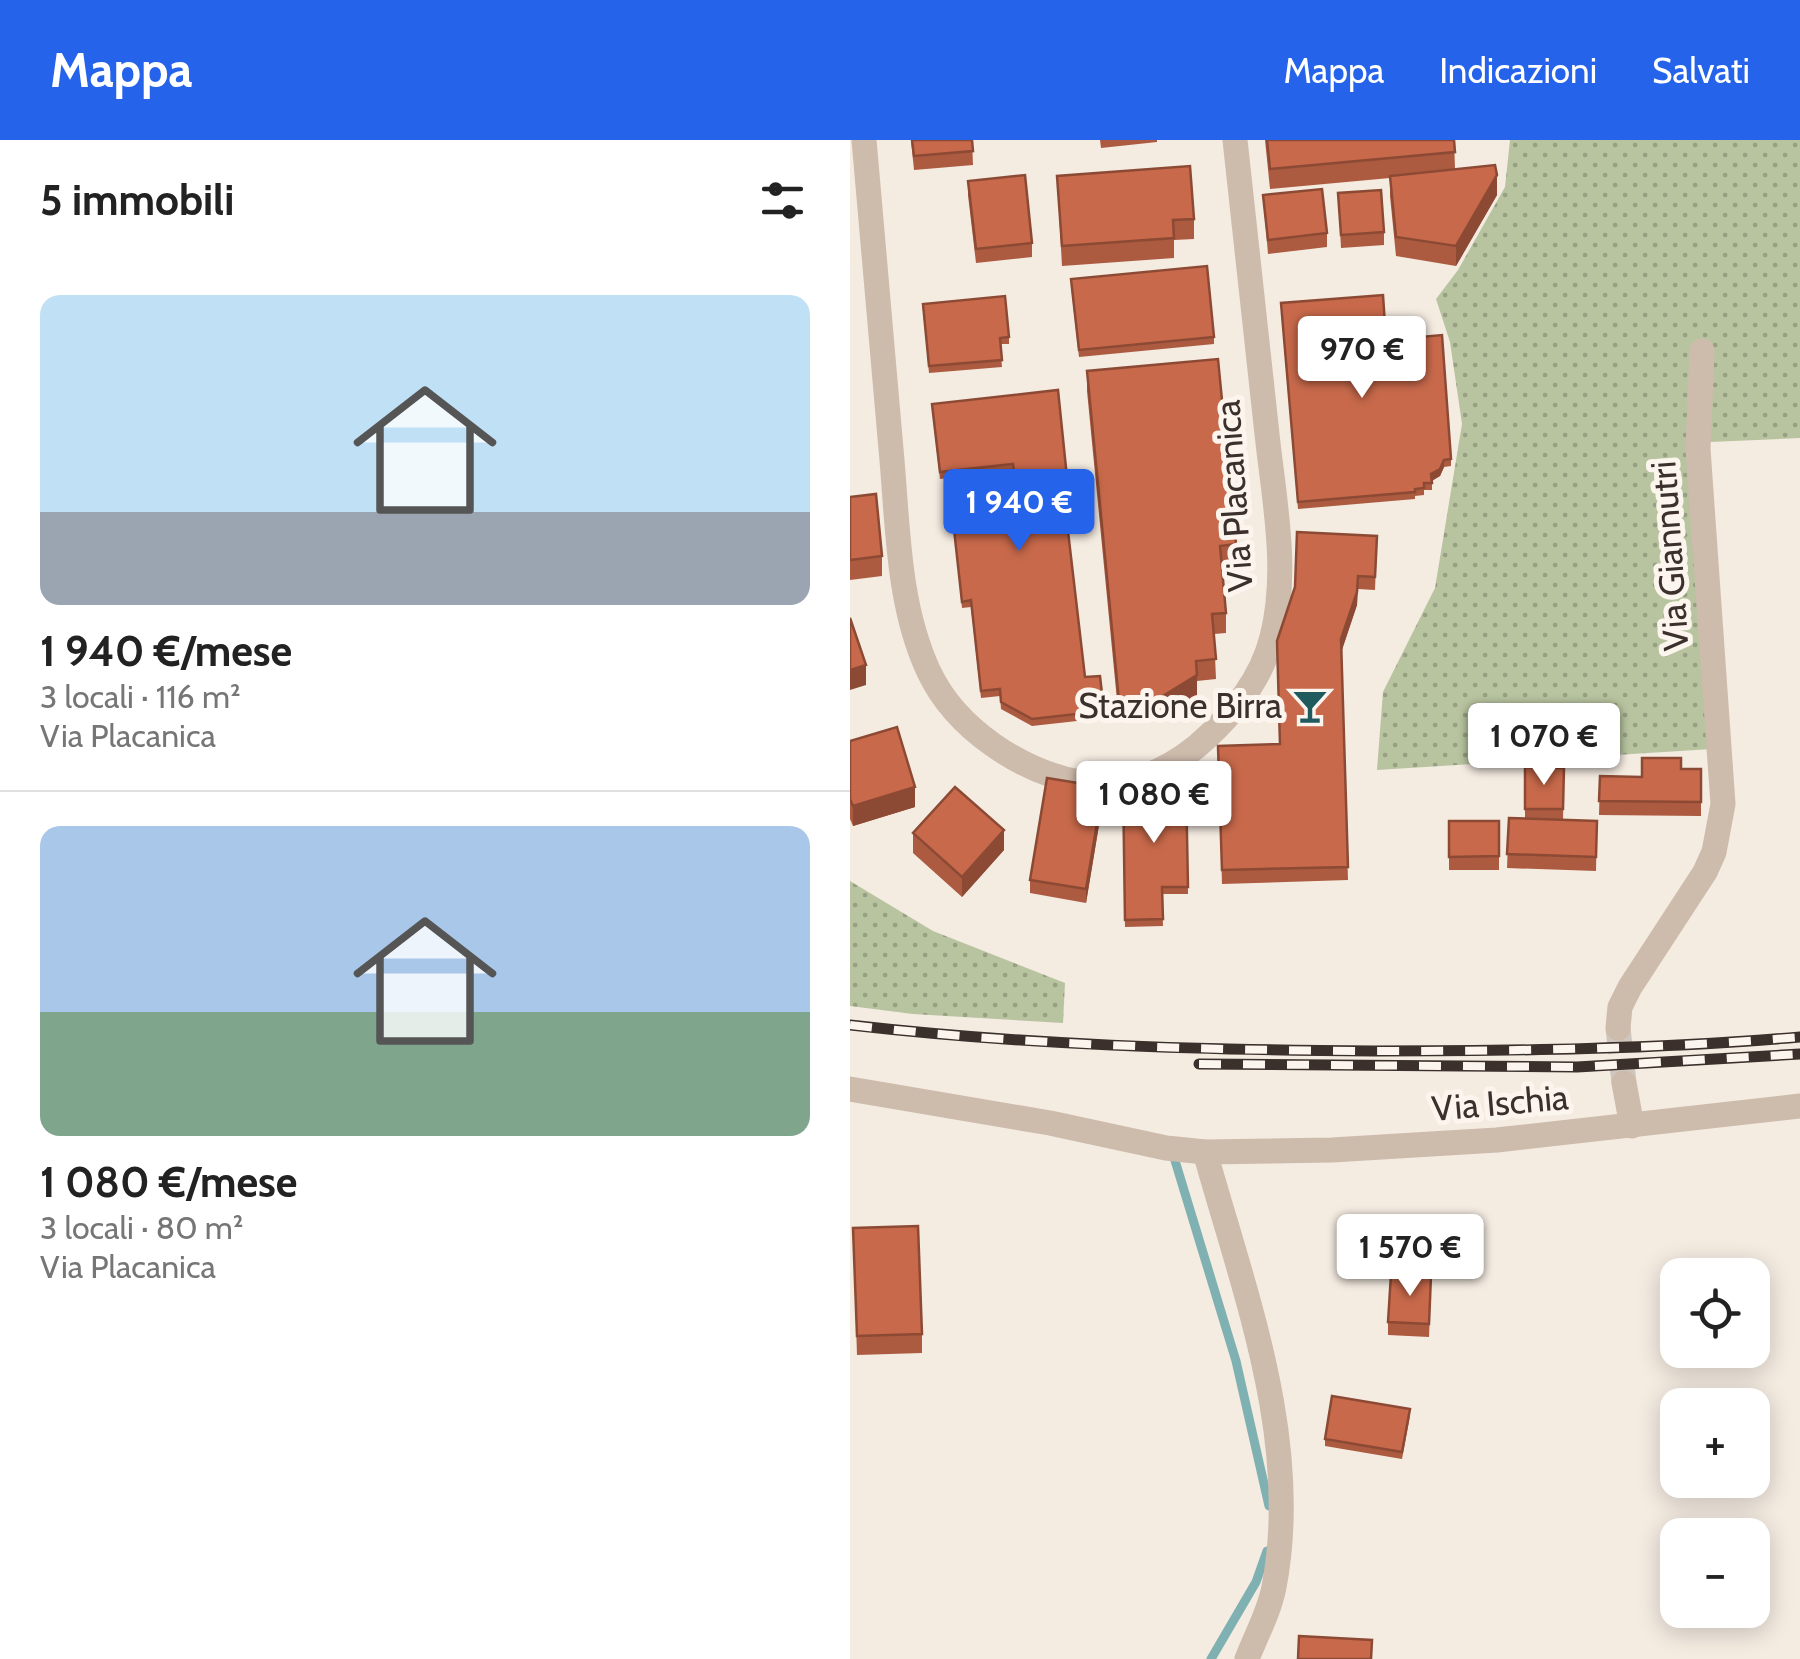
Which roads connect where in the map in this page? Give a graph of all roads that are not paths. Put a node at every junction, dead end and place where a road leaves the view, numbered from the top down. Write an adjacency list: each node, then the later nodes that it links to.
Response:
1 (864, 140): 2 (street, Via Placanica)
2 (1236, 140)
3 (1702, 350): 4 (street, Via Giannutri)
4 (1618, 1028)
5 (1624, 1084): 8 (street)
6 (850, 1089): 9 (street, Via Ischia)
7 (1800, 1106): 8 (street, Via Ischia)
8 (1632, 1126): 9 (street, Via Ischia)
9 (1205, 1152): 10 (street)
10 (1247, 1659)

